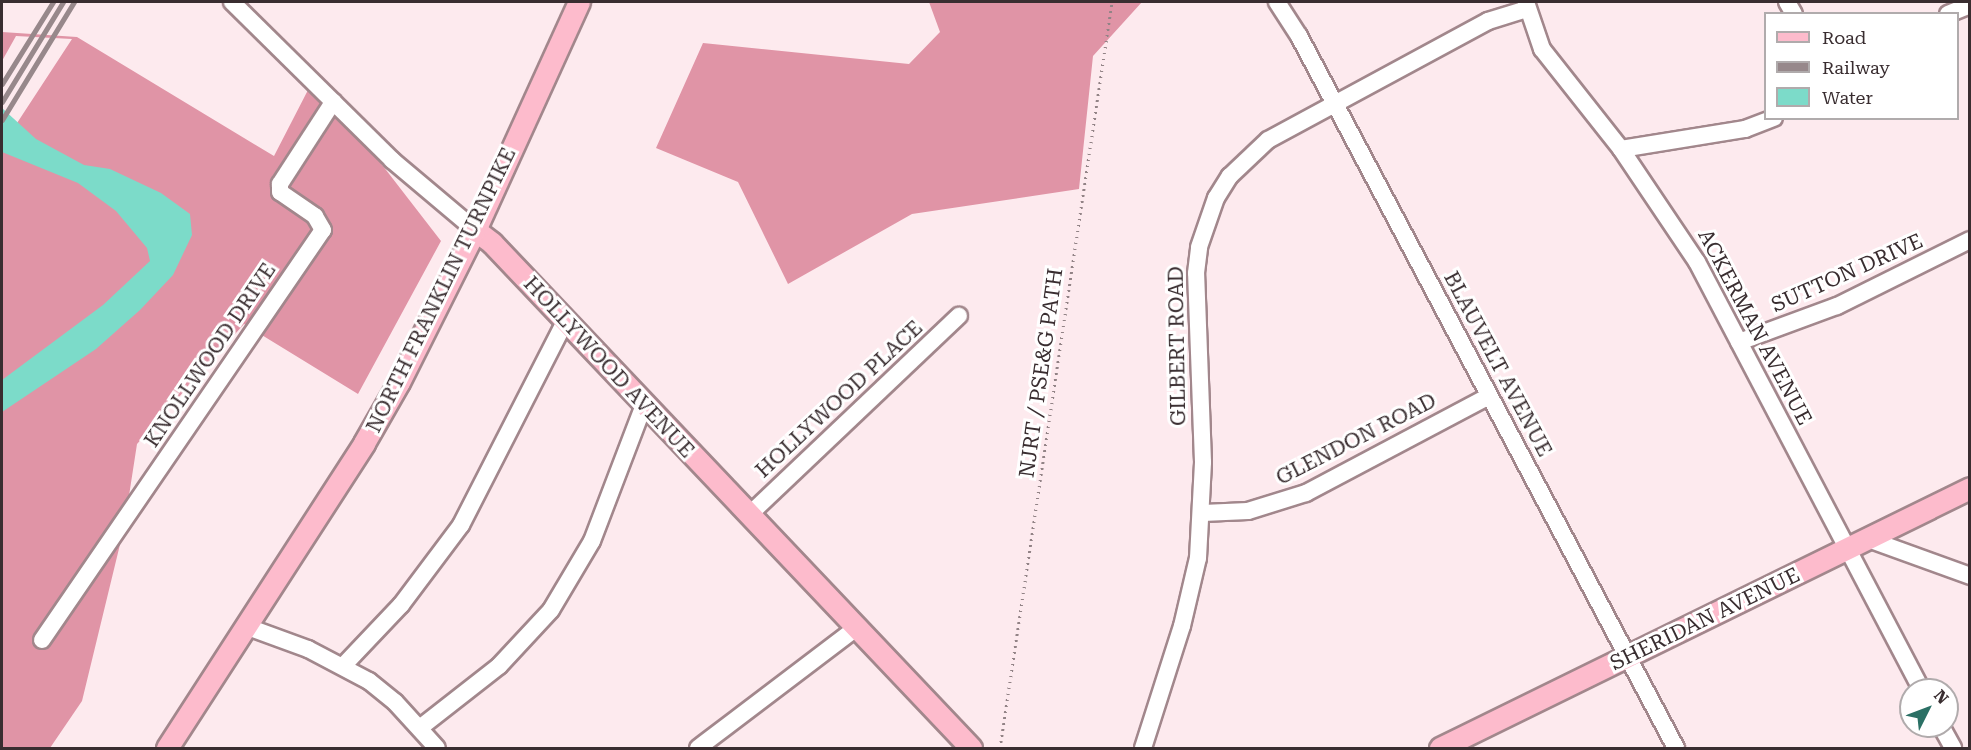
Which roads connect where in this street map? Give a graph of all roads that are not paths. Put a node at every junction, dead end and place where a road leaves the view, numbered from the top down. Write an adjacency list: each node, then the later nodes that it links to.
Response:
1 (232, 2): 7 (street, HOLLYWOOD AVENUE)
2 (579, 2): 11 (main road, NORTH FRANKLIN TURNPIKE)
3 (1277, 2): 8 (street, BLAUVELT AVENUE)
4 (1526, 5): 8 (street, GILBERT ROAD); 10 (street, ACKERMAN AVENUE)
5 (1970, 5): 6 (street)
6 (1953, 12)
7 (333, 102): 11 (street, HOLLYWOOD AVENUE); 26 (street, KNOLLWOOD DRIVE)
8 (1334, 102): 16 (street, BLAUVELT AVENUE); 19 (street, GILBERT ROAD)
9 (1769, 120): 10 (street)
10 (1621, 149): 15 (street, ACKERMAN AVENUE)
11 (475, 230): 14 (main road, HOLLYWOOD AVENUE); 24 (main road, NORTH FRANKLIN TURNPIKE)
12 (1970, 240): 15 (street, SUTTON DRIVE)
13 (959, 316): 20 (street, HOLLYWOOD PLACE)
14 (566, 320): 17 (main road, HOLLYWOOD AVENUE); 28 (street)
15 (1739, 342): 22 (street, ACKERMAN AVENUE)
16 (1489, 396): 19 (street, GLENDON ROAD); 27 (street, BLAUVELT AVENUE)
17 (644, 405): 20 (main road, HOLLYWOOD AVENUE); 30 (street)
18 (1970, 488): 21 (main road, SHERIDAN AVENUE)
19 (1203, 513): 35 (street, GILBERT ROAD)
20 (750, 514): 25 (main road, HOLLYWOOD AVENUE)
21 (1868, 539): 22 (main road, SHERIDAN AVENUE); 23 (street)
22 (1848, 549): 27 (main road, SHERIDAN AVENUE); 29 (street, ACKERMAN AVENUE)
23 (1970, 576)
24 (245, 626): 28 (street); 31 (main road, NORTH FRANKLIN TURNPIKE)
25 (856, 628): 33 (street); 34 (main road, HOLLYWOOD AVENUE)
26 (42, 640)
27 (1627, 657): 36 (main road, SHERIDAN AVENUE); 37 (street, BLAUVELT AVENUE)
28 (344, 665): 30 (street)
29 (1916, 678)
30 (421, 728): 32 (street)
31 (167, 748)
32 (437, 748)
33 (698, 748)
34 (971, 748)
35 (1143, 748)
36 (1440, 748)
37 (1676, 748)

